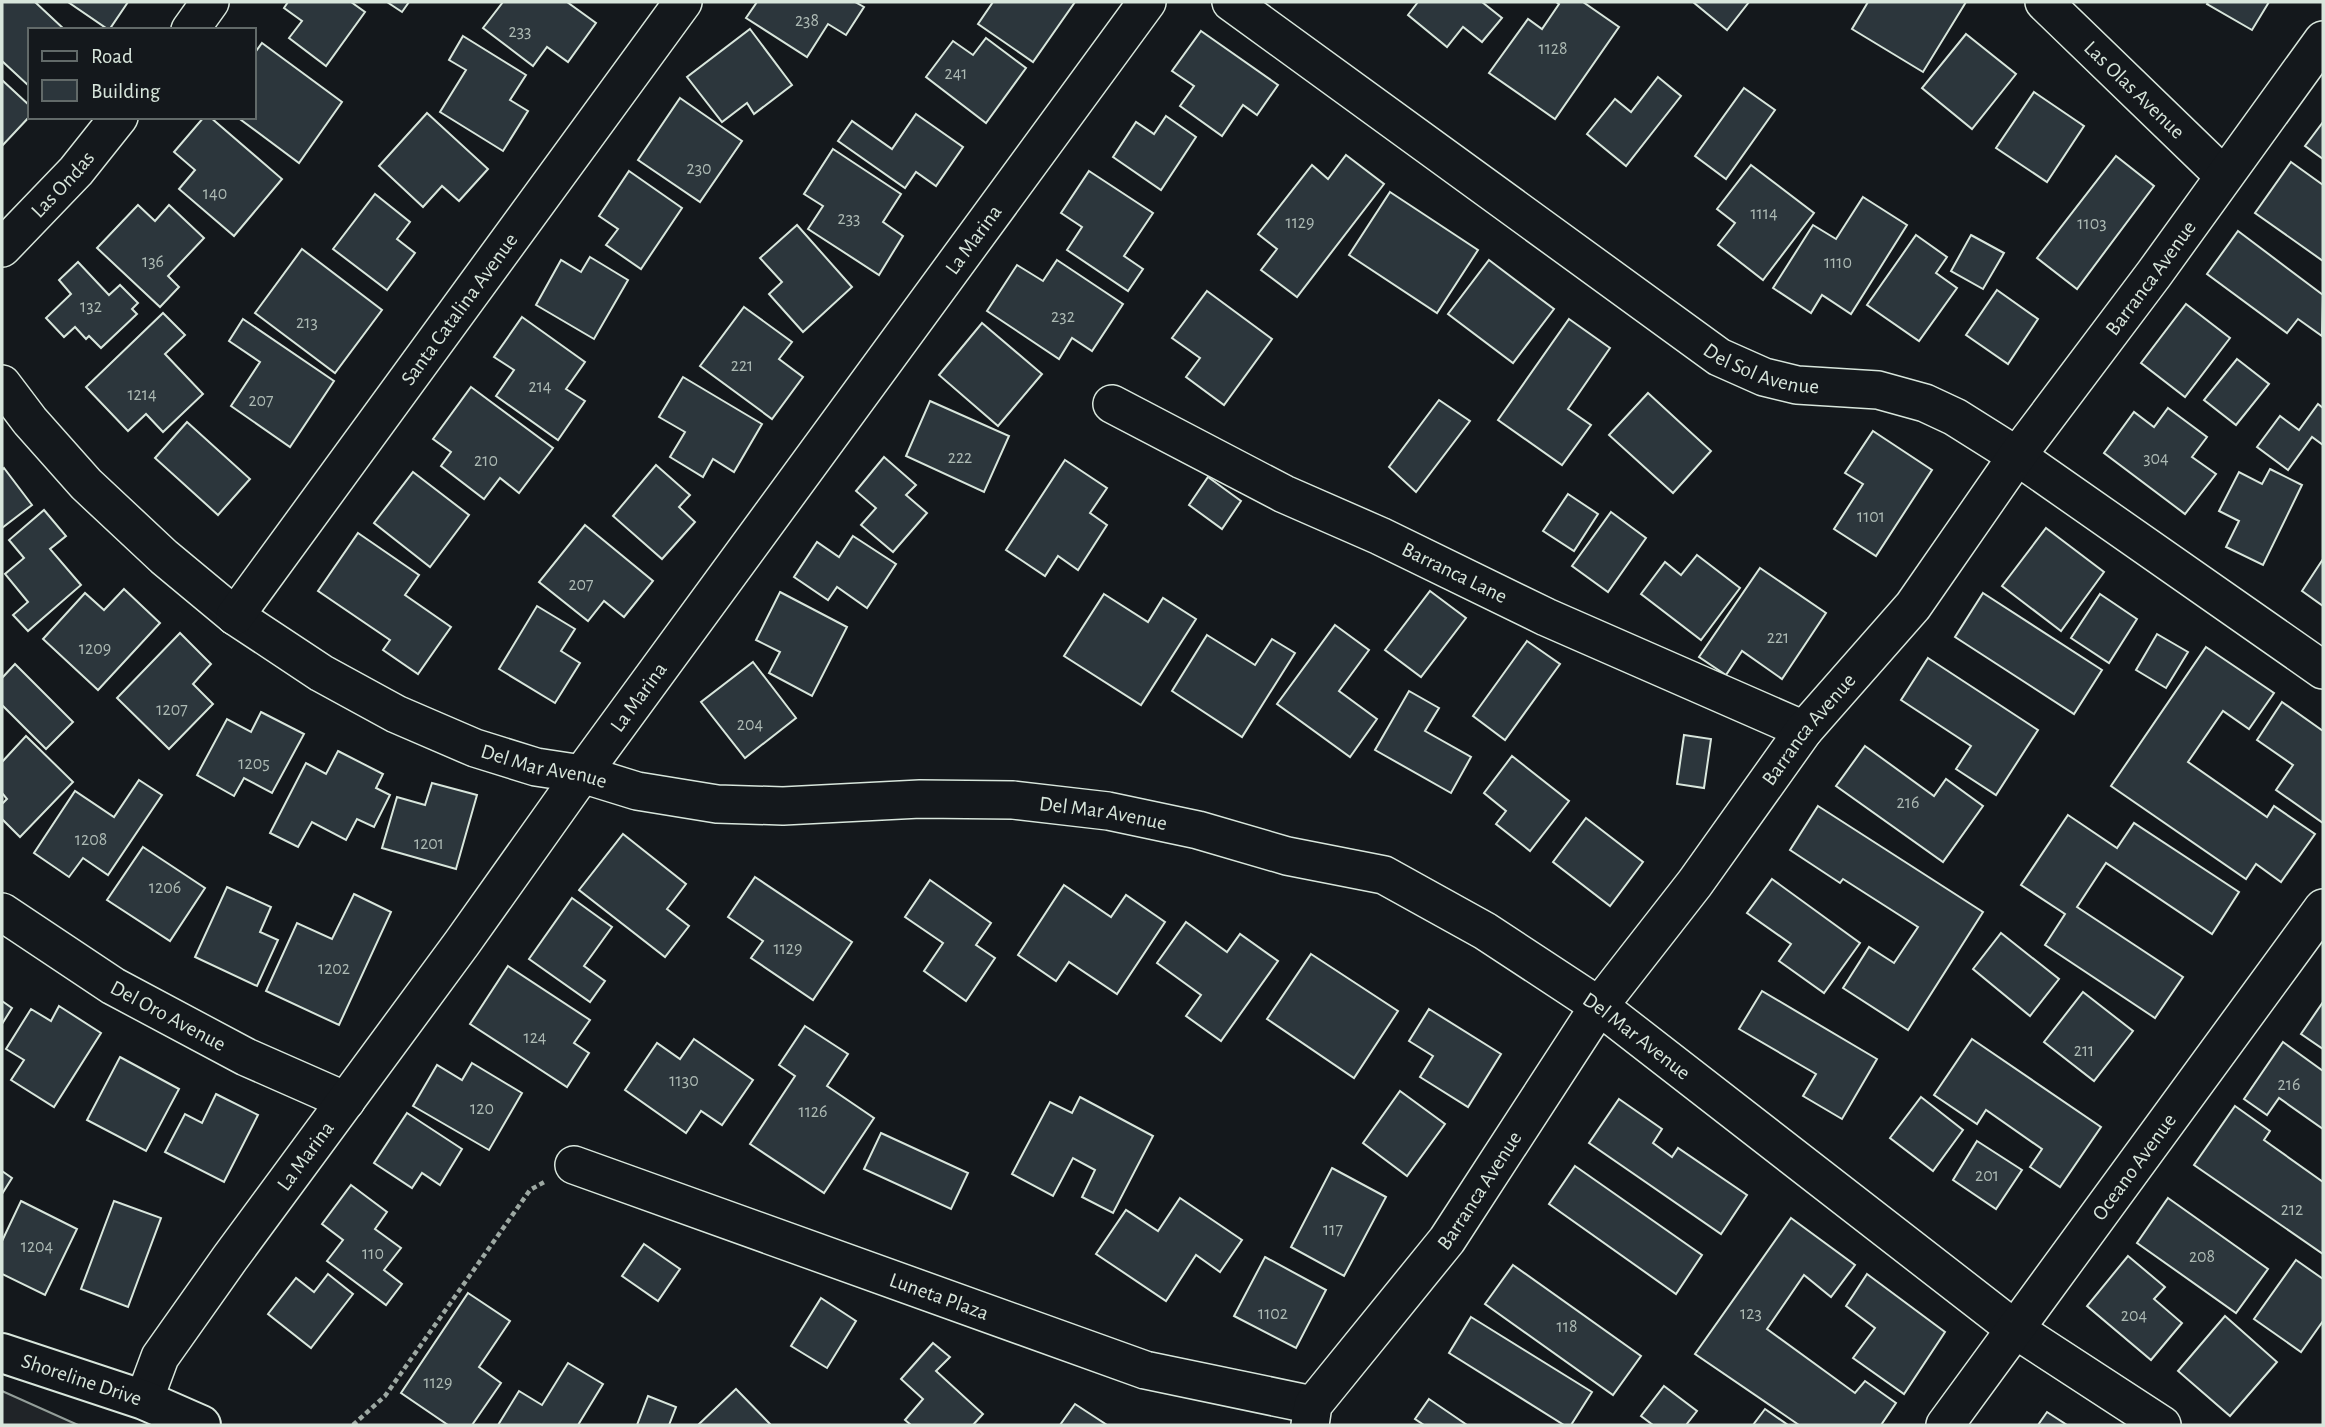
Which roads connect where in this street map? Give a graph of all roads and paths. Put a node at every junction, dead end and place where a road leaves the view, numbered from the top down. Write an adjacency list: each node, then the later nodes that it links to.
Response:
1 (209, 2): 6 (street)
2 (683, 2): 14 (street, Santa Catalina Avenue)
3 (1146, 2): 17 (street, La Marina)
4 (1231, 2): 13 (street, Del Sol Avenue)
5 (2045, 2): 9 (street, Las Olas Avenue)
6 (191, 28)
7 (2323, 40): 9 (street, Barranca Avenue)
8 (117, 119): 10 (street, Las Ondas)
9 (2224, 176): 13 (street, Barranca Avenue)
10 (2, 247)
11 (2, 384): 14 (street, Del Mar Avenue)
12 (1112, 404): 16 (street, Barranca Lane)
13 (2017, 456): 15 (street, Del Sol Avenue); 16 (street, Barranca Avenue)
14 (235, 615): 17 (street, Del Mar Avenue)
15 (2323, 670)
16 (1804, 730): 20 (street, Barranca Avenue)
17 (582, 774): 20 (street, Del Mar Avenue); 21 (street, La Marina)
18 (2323, 908): 23 (street, Oceano Avenue)
19 (2, 912): 21 (street, Del Oro Avenue)
20 (1599, 1006): 23 (street, Del Mar Avenue); 26 (street, Barranca Avenue)
21 (345, 1101): 25 (street, La Marina)
22 (574, 1165): 26 (street, Luneta Plaza); 28 (path)
23 (2016, 1330): 29 (street, Oceano Avenue); 30 (street, Del Mar Avenue)
24 (2, 1353): 25 (main road, Shoreline Drive)
25 (144, 1401): 27 (main road, Shoreline Drive)
26 (1311, 1415)
27 (201, 1425)
28 (353, 1425)
29 (1945, 1425)
30 (2162, 1425)

